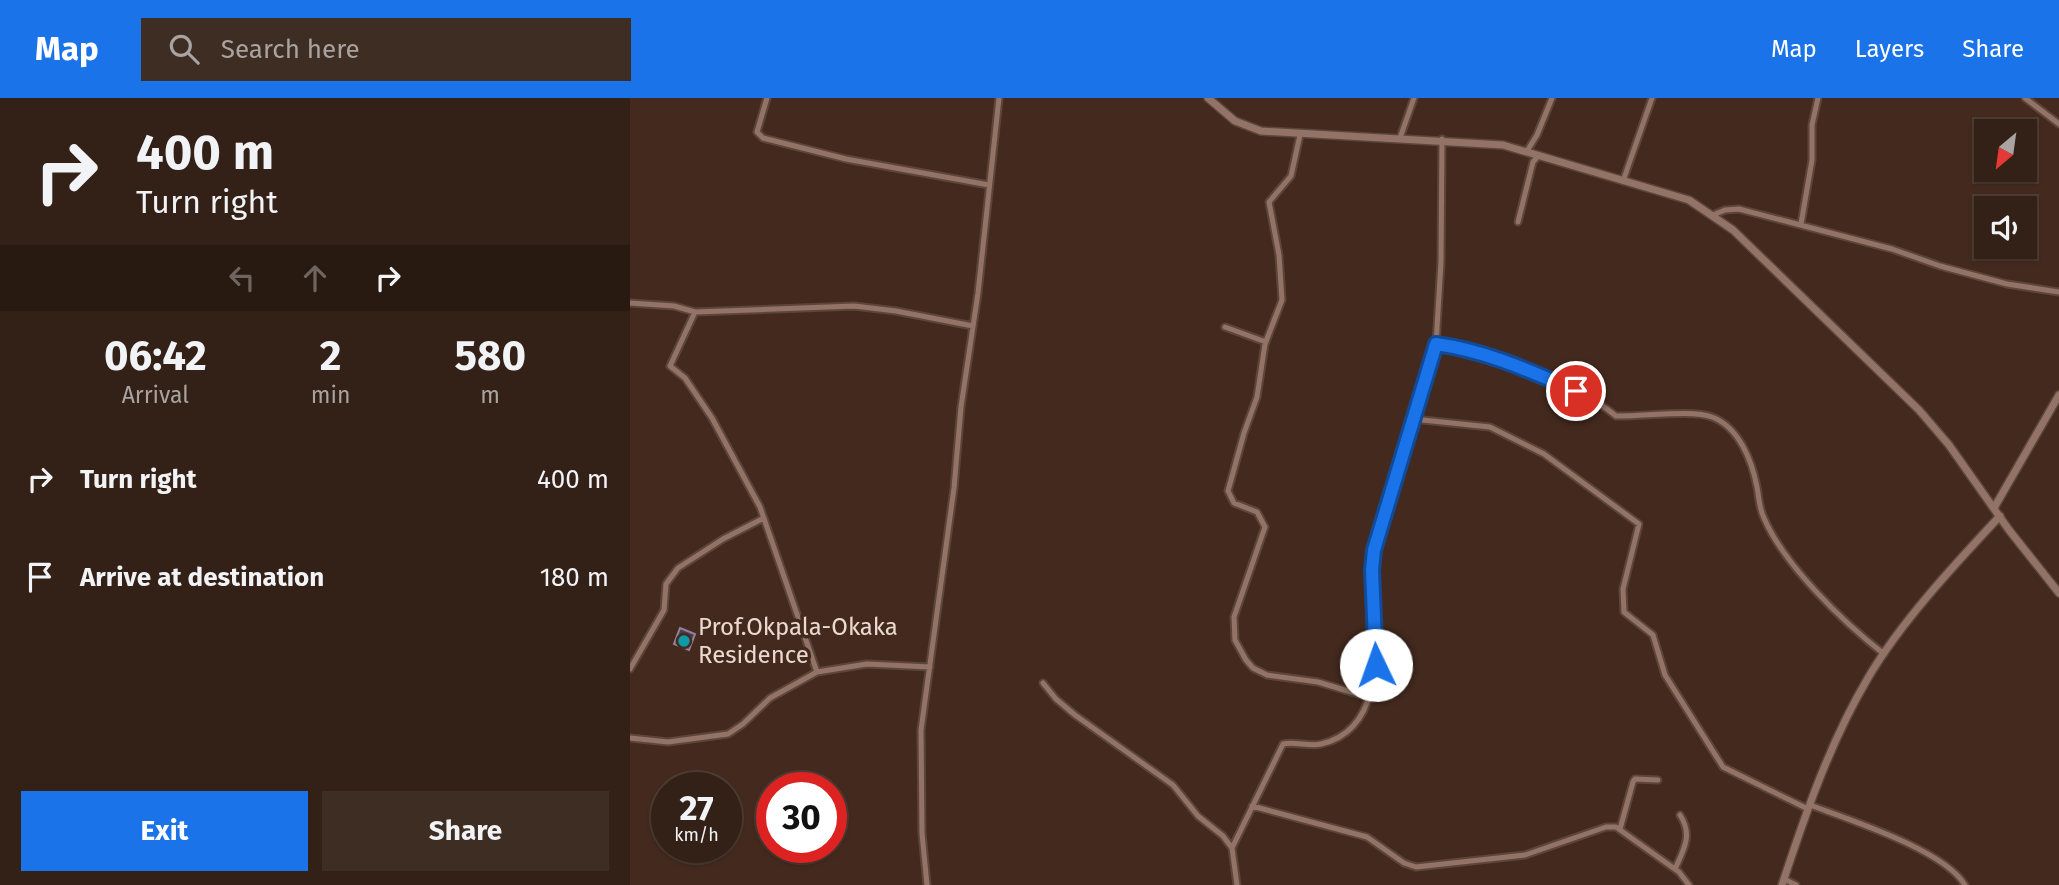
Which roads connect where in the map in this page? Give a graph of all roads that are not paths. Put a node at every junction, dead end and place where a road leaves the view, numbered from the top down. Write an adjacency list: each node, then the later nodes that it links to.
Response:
1 (767, 98): 16 (street)
2 (999, 98): 16 (street)
3 (1208, 98): 10 (main road)
4 (1415, 98): 11 (street)
5 (1552, 98): 13 (street)
6 (1652, 98): 15 (street)
7 (1818, 98): 19 (street)
8 (2025, 98): 9 (street)
9 (2059, 124)
10 (1300, 135): 11 (main road); 25 (street)
11 (1400, 138): 12 (main road)
12 (1441, 139): 13 (main road); 26 (street)
13 (1527, 151): 14 (main road)
14 (1539, 155): 15 (main road); 18 (street)
15 (1623, 182): 17 (main road)
16 (989, 185): 23 (street)
17 (1713, 215): 19 (street); 29 (main road)
18 (1518, 222)
19 (1801, 224): 20 (street)
20 (2059, 292)
21 (630, 303): 22 (street)
22 (695, 312): 23 (street); 31 (street)
23 (973, 326): 34 (street)
24 (1225, 327): 25 (street)
25 (1266, 342): 38 (street)
26 (1436, 344): 28 (street); 33 (street)
27 (2059, 395): 29 (main road)
28 (1413, 419): 38 (street); 42 (street)
29 (1994, 508): 30 (main road)
30 (2000, 516): 32 (main road); 33 (main road)
31 (764, 518): 35 (street); 36 (street)
32 (2059, 593)
33 (1884, 654): 42 (main road)
34 (930, 667): 36 (street); 48 (street)
35 (630, 669)
36 (817, 672): 39 (street)
37 (1043, 683): 45 (street)
38 (1371, 698): 41 (street)
39 (630, 738)
40 (1658, 780): 44 (street)
41 (1252, 806): 44 (street); 45 (street)
42 (1809, 807): 47 (main road); 52 (street)
43 (1681, 815): 46 (street)
44 (1620, 829): 46 (street)
45 (1232, 848): 49 (street)
46 (1675, 869): 50 (street)
47 (1783, 882): 51 (street)
48 (927, 885)
49 (1237, 885)
50 (1689, 885)
51 (1796, 885)
52 (1965, 885)

